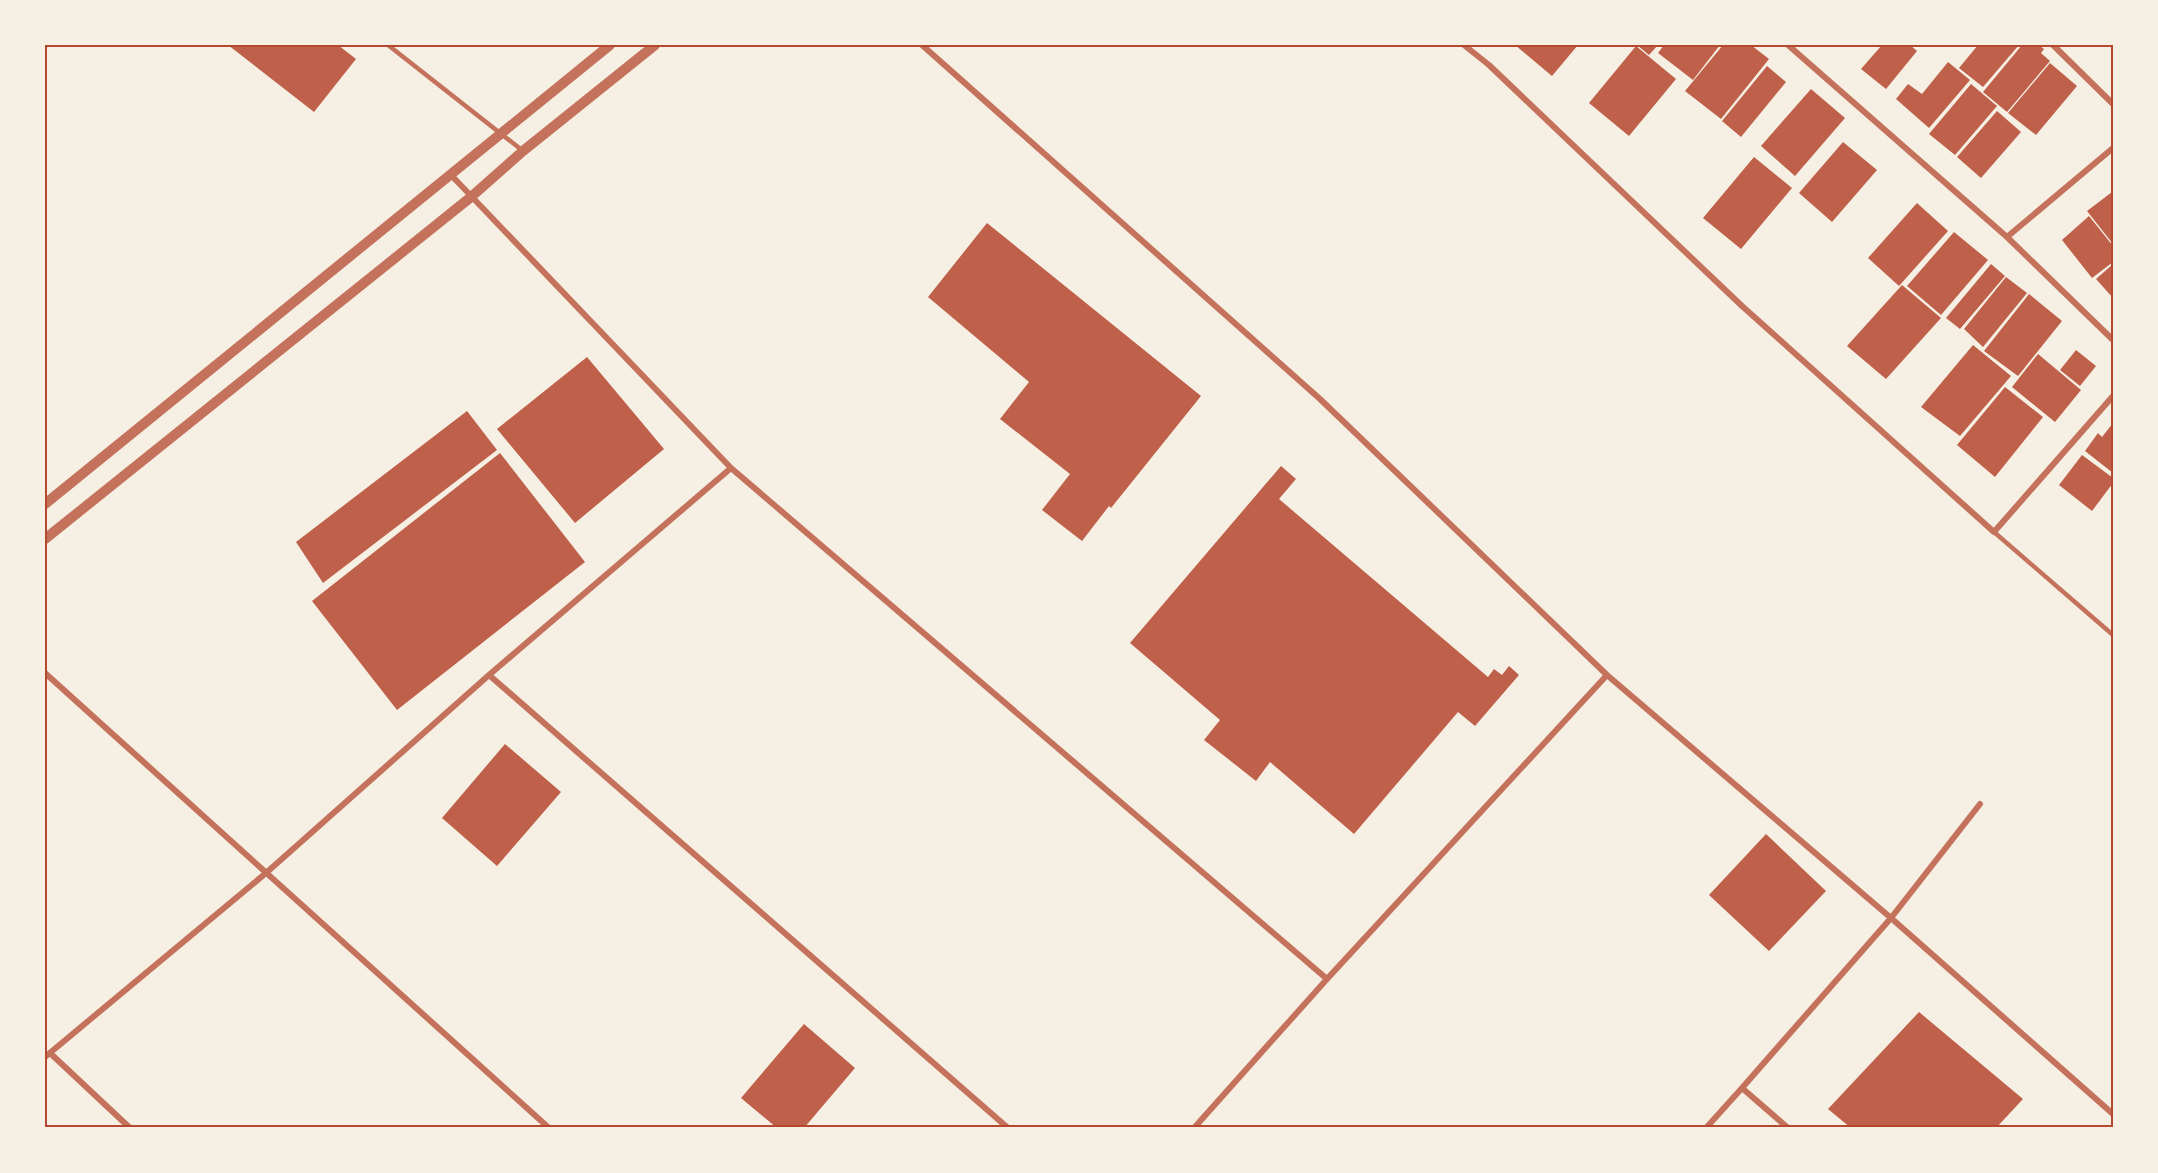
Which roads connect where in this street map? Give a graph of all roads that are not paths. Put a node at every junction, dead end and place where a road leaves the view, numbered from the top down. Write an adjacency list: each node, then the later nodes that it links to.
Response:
1 (388, 45): 9 (lane)
2 (610, 45): 9 (street)
3 (655, 45): 11 (street)
4 (922, 45): 24 (street)
5 (1464, 45): 19 (street)
6 (1788, 45): 14 (street)
7 (2053, 45): 8 (street)
8 (2113, 104)
9 (501, 134): 11 (lane); 12 (street)
10 (2113, 148): 14 (street)
11 (523, 151): 13 (street)
12 (451, 175): 13 (street); 18 (street)
13 (471, 197): 17 (street); 20 (street)
14 (2007, 237): 15 (street)
15 (2113, 340)
16 (2113, 396): 19 (street)
17 (731, 468): 23 (street); 28 (street)
18 (45, 504)
19 (1994, 532): 21 (lane)
20 (45, 538)
21 (2113, 635)
22 (45, 673): 26 (street)
23 (489, 675): 26 (street); 34 (street)
24 (1607, 675): 27 (street); 28 (street)
25 (1980, 804): 27 (street)
26 (266, 873): 29 (street); 33 (street)
27 (1891, 918): 30 (street); 31 (street)
28 (1327, 979): 35 (street)
29 (47, 1055): 32 (street)
30 (1742, 1088): 36 (street); 37 (street)
31 (2113, 1114)
32 (130, 1128)
33 (549, 1128)
34 (1008, 1128)
35 (1194, 1128)
36 (1706, 1128)
37 (1788, 1128)

